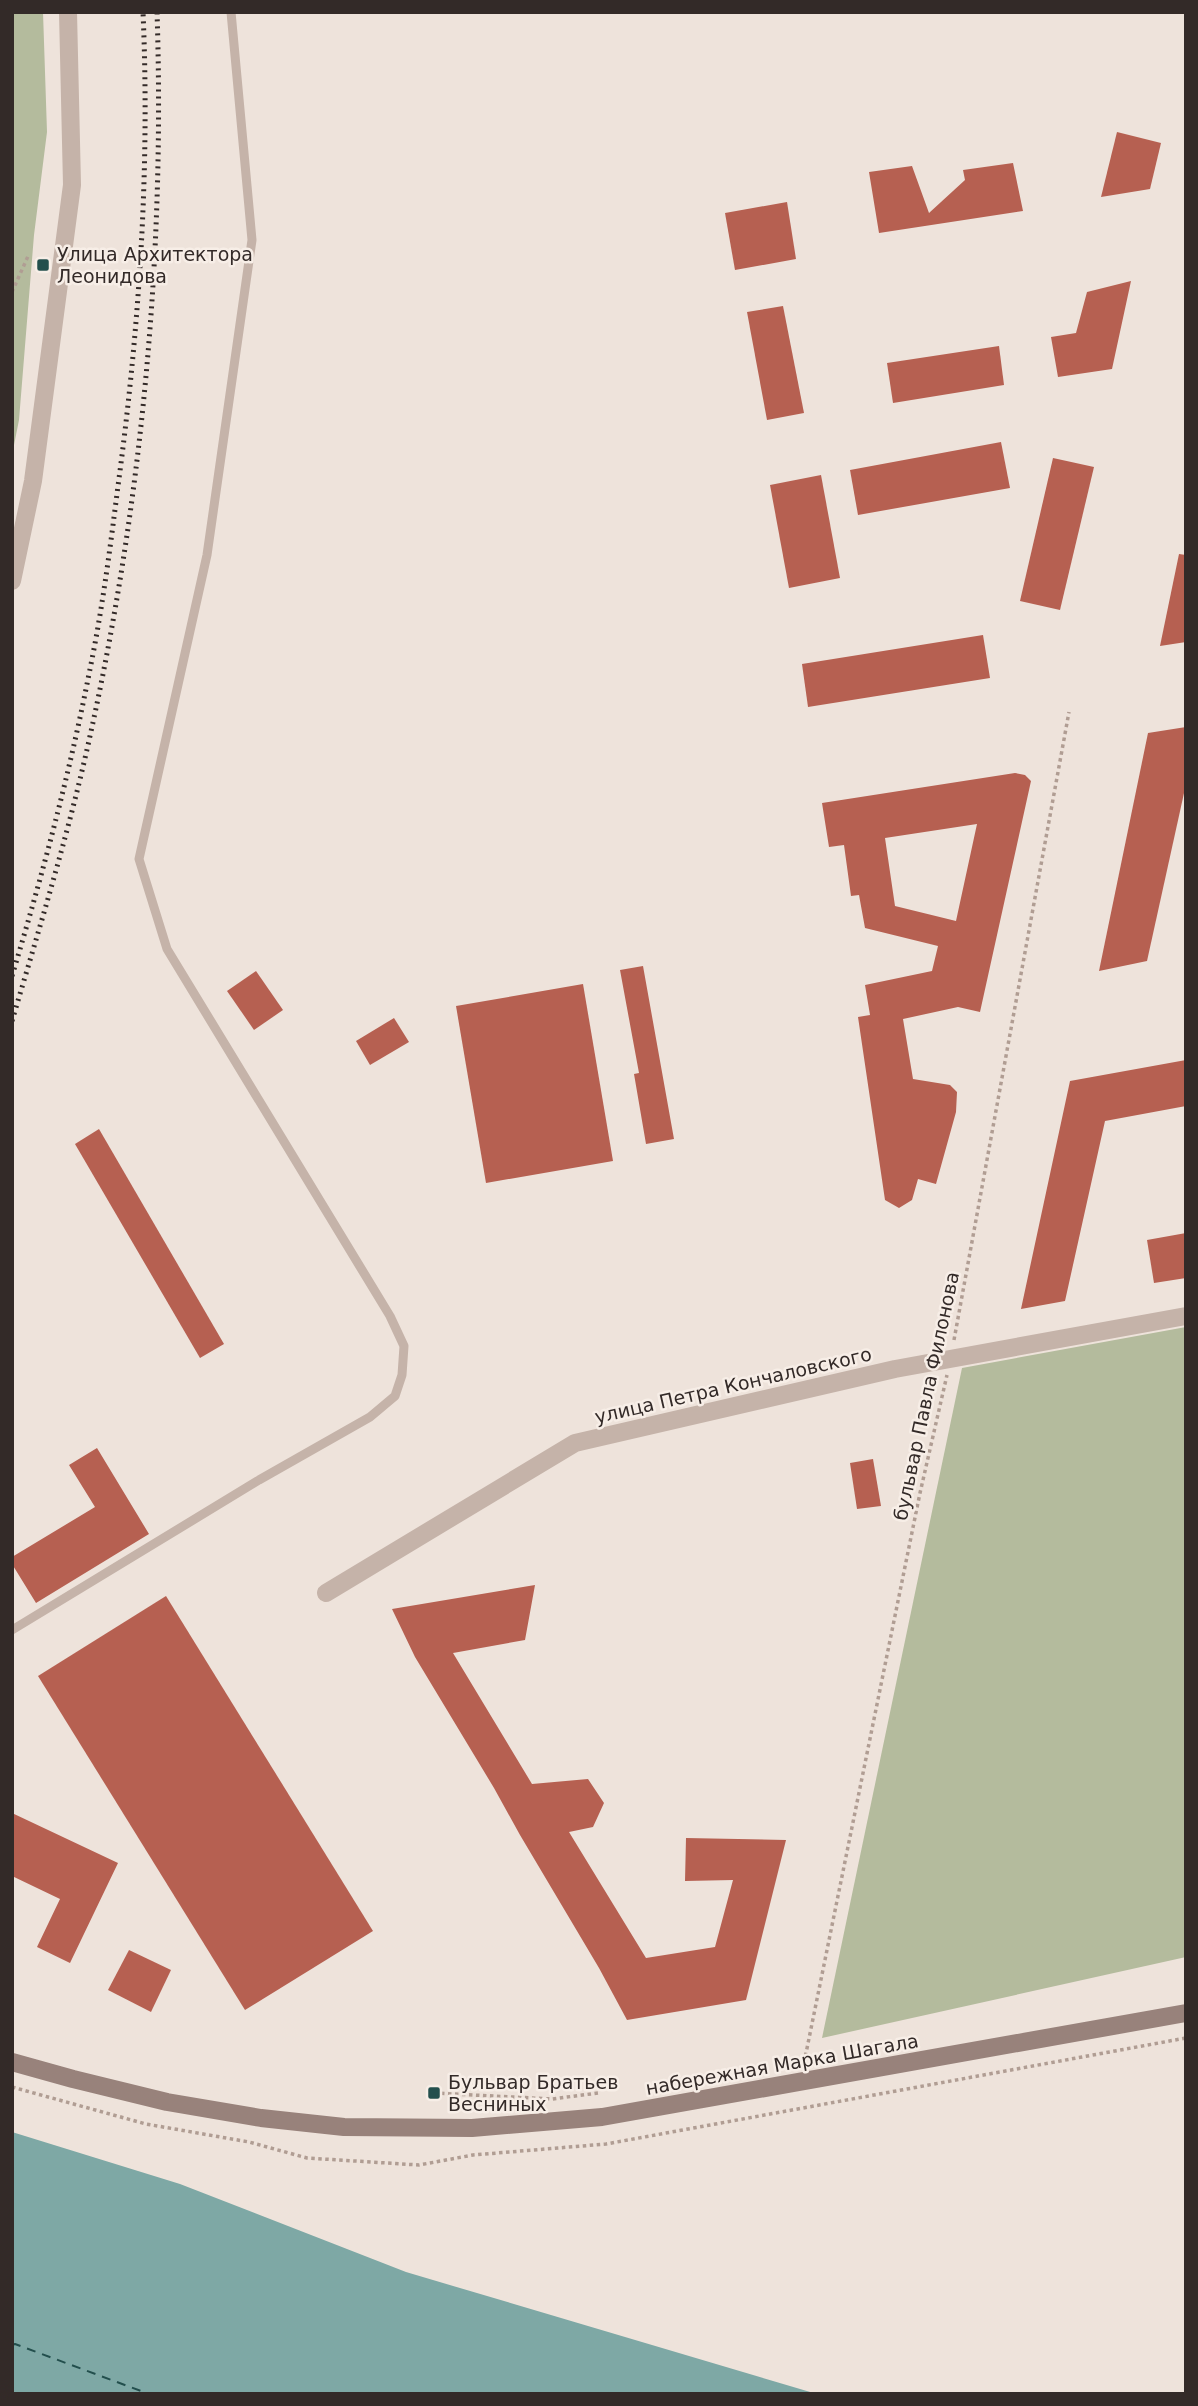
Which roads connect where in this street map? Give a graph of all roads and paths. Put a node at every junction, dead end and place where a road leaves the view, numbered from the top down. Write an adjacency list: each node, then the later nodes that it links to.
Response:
1 (68, 12): 5 (street)
2 (231, 12): 10 (lane)
3 (29, 254): 4 (path)
4 (12, 292)
5 (13, 575)
6 (1069, 712): 8 (path, бульвар Павла Филонова)
7 (1186, 1316): 8 (street, улица Петра Кончаловского)
8 (950, 1359): 9 (street, улица Петра Кончаловского); 13 (path, бульвар Павла Филонова)
9 (326, 1593)
10 (12, 1630)
11 (1186, 2013): 13 (main road, набережная Марка Шагала)
12 (12, 2062): 13 (main road, набережная Марка Шагала)
13 (800, 2082)
14 (12, 2089): 15 (path)
15 (18, 2089)
16 (433, 2093): 17 (path)
17 (598, 2094)

